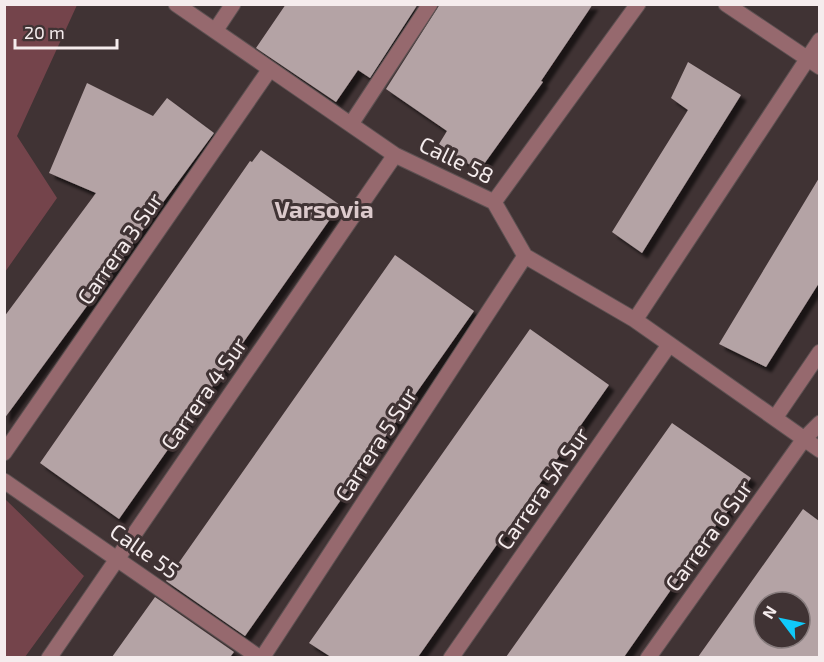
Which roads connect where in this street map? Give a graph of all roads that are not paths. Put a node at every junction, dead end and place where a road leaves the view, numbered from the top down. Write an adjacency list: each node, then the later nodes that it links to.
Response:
1 (176, 4): 6 (street, Calle 58)
2 (233, 4): 6 (street)
3 (430, 4): 10 (street)
4 (638, 4): 12 (street)
5 (726, 4): 8 (street)
6 (215, 31): 9 (street, Calle 58)
7 (819, 40): 8 (street)
8 (813, 63): 14 (street)
9 (270, 69): 10 (street, Calle 58); 21 (street, Carrera 3 Sur)
10 (351, 124): 11 (street, Calle 58)
11 (395, 155): 12 (street, Calle 58); 23 (street, Carrera 4 Sur)
12 (494, 202): 13 (street, Calle 58)
13 (525, 256): 14 (street, Calle 58); 25 (street, Carrera 5 Sur)
14 (635, 320): 15 (street, Calle 58)
15 (669, 345): 17 (street, Calle 58); 26 (street, Carrera 5A Sur)
16 (819, 352): 17 (street)
17 (775, 418): 19 (street, Calle 58)
18 (819, 423): 19 (street, Carrera 6 Sur)
19 (804, 439): 20 (street, Calle 58); 27 (street, Carrera 6 Sur)
20 (819, 450)
21 (4, 453)
22 (4, 481): 23 (street, Calle 55)
23 (117, 558): 24 (street, Carrera 4 Sur); 25 (street, Calle 55)
24 (49, 657)
25 (261, 657)
26 (451, 657)
27 (648, 657)

